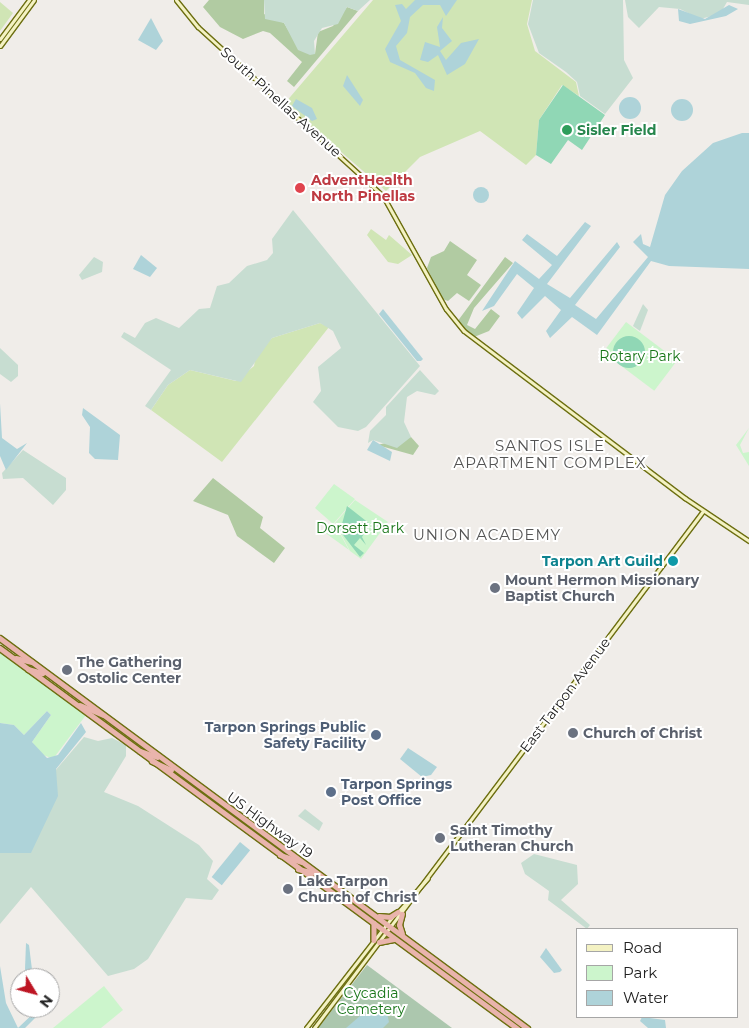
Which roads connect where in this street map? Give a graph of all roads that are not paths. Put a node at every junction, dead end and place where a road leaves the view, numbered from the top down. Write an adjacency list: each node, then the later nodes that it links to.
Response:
1 (29, 0): 4 (main road)
2 (34, 0): 5 (main road)
3 (176, 0): 6 (main road, South Pinellas Avenue)
4 (0, 39)
5 (0, 46)
6 (703, 511): 7 (main road, South Pinellas Avenue); 26 (main road, East Tarpon Avenue)
7 (749, 541)
8 (0, 638): 11 (highway, US Highway 19)
9 (0, 648): 10 (highway, US Highway 19)
10 (12, 657): 11 (highway); 12 (highway, US Highway 19)
11 (32, 662): 13 (highway, US Highway 19)
12 (28, 669): 13 (highway); 14 (highway, US Highway 19)
13 (57, 681): 15 (highway, US Highway 19)
14 (72, 701): 15 (highway); 16 (highway, US Highway 19)
15 (103, 716): 17 (highway, US Highway 19)
16 (103, 724): 17 (highway); 18 (highway, US Highway 19)
17 (122, 730): 19 (highway, US Highway 19)
18 (137, 750): 19 (highway); 20 (highway, US Highway 19)
19 (159, 756): 21 (highway, US Highway 19)
20 (152, 761): 21 (highway); 22 (highway, US Highway 19)
21 (184, 776): 23 (highway, US Highway 19)
22 (274, 852): 23 (highway); 24 (highway, US Highway 19)
23 (301, 862): 25 (highway, US Highway 19)
24 (298, 869): 25 (highway); 28 (highway, US Highway 19)
25 (323, 876): 27 (highway, US Highway 19)
26 (400, 913): 27 (highway); 29 (main road, East Tarpon Avenue); 30 (main road, East Tarpon Avenue); 33 (highway)
27 (377, 915): 29 (highway, US Highway 19)
28 (373, 922): 31 (highway, US Highway 19); 35 (highway)
29 (387, 923): 30 (highway, US Highway 19); 31 (main road, East Tarpon Avenue)
30 (392, 927): 32 (main road, East Tarpon Avenue); 33 (highway, US Highway 19)
31 (382, 929): 32 (highway, US Highway 19); 35 (main road, East Tarpon Avenue)
32 (387, 932): 34 (highway, US Highway 19); 36 (main road, East Tarpon Avenue)
33 (403, 935): 40 (highway, US Highway 19)
34 (397, 939): 36 (highway); 39 (highway, US Highway 19)
35 (374, 940): 37 (main road, East Tarpon Avenue)
36 (380, 942): 38 (main road, East Tarpon Avenue)
37 (345, 976): 38 (main road); 41 (main road, East Tarpon Avenue)
38 (338, 996): 42 (main road, East Tarpon Avenue)
39 (498, 1014): 40 (highway); 43 (highway, US Highway 19)
40 (526, 1027)
41 (306, 1028)
42 (314, 1028)
43 (517, 1028)

